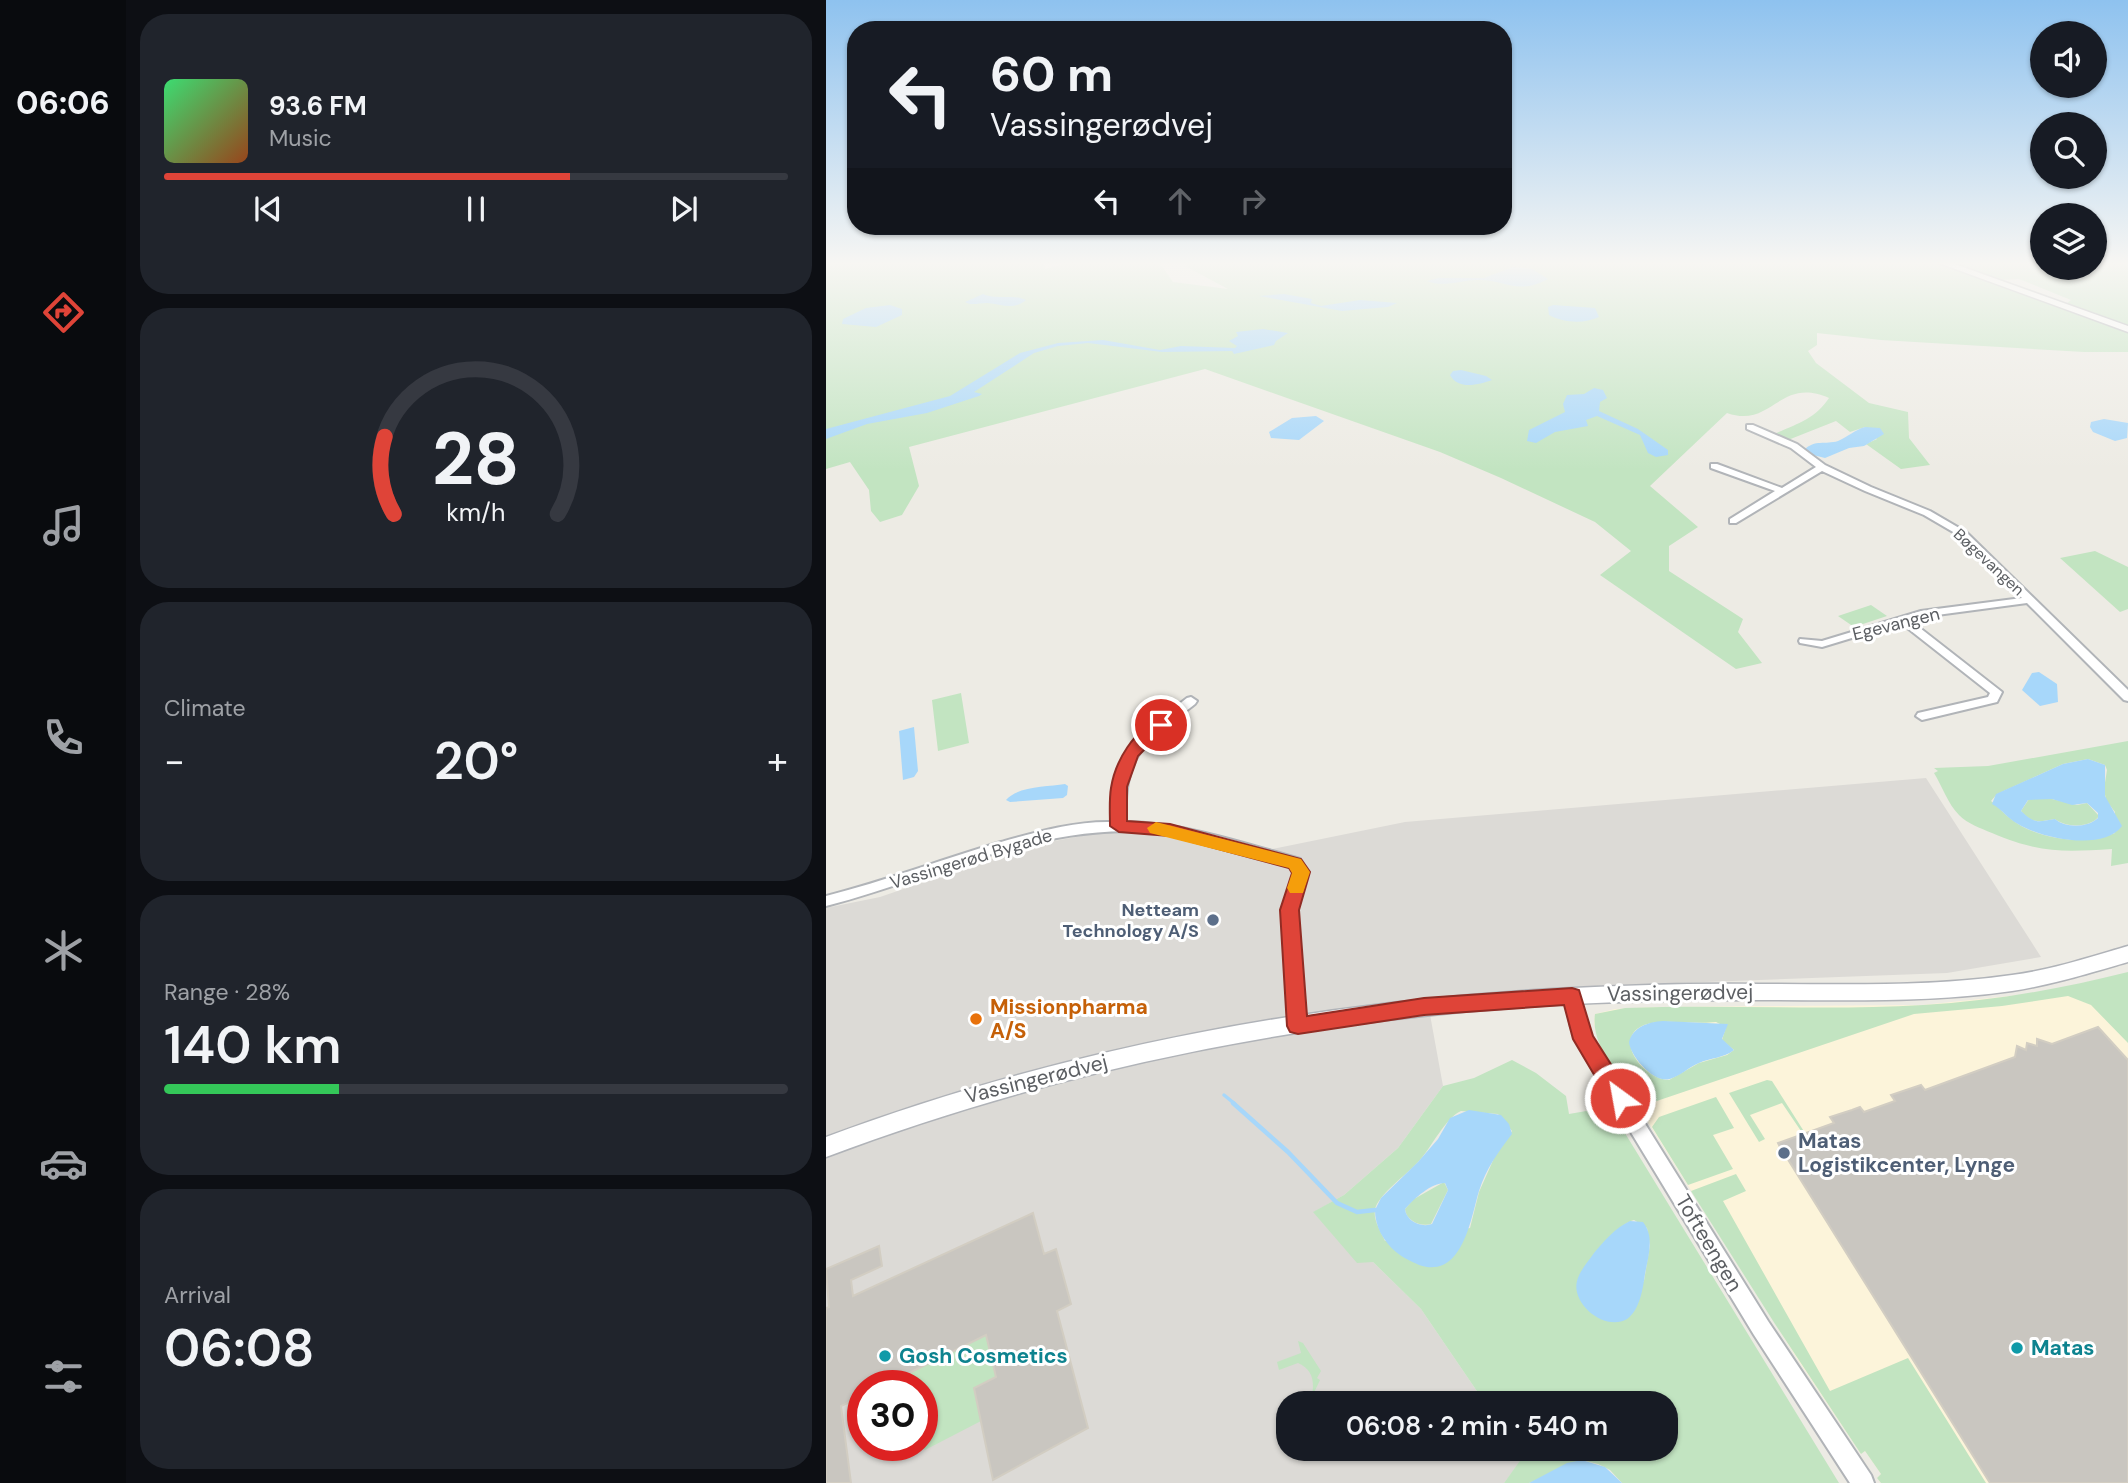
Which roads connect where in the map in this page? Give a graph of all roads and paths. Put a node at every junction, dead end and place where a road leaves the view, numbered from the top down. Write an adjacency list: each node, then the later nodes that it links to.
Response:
1 (1750, 427): 3 (street, Bøgevangen)
2 (1713, 466): 4 (street)
3 (1822, 467): 4 (street); 6 (street, Bøgevangen)
4 (1780, 490): 5 (street)
5 (1733, 521)
6 (2030, 600): 7 (street, Egevangen); 9 (street, Bøgevangen)
7 (1902, 619): 8 (street, Egevangen); 11 (street)
8 (1804, 641)
9 (2128, 697)
10 (1191, 701): 12 (street)
11 (1922, 716)
12 (1119, 826): 13 (street, Vassingerød Bygade); 16 (street, Vassingerød Bygade)
13 (826, 901)
14 (2128, 954): 15 (street, Vassingerødvej)
15 (1572, 996): 16 (street, Vassingerødvej); 18 (street, Tofteengen)
16 (1298, 1026): 17 (street, Vassingerødvej)
17 (826, 1147)
18 (1863, 1483)

